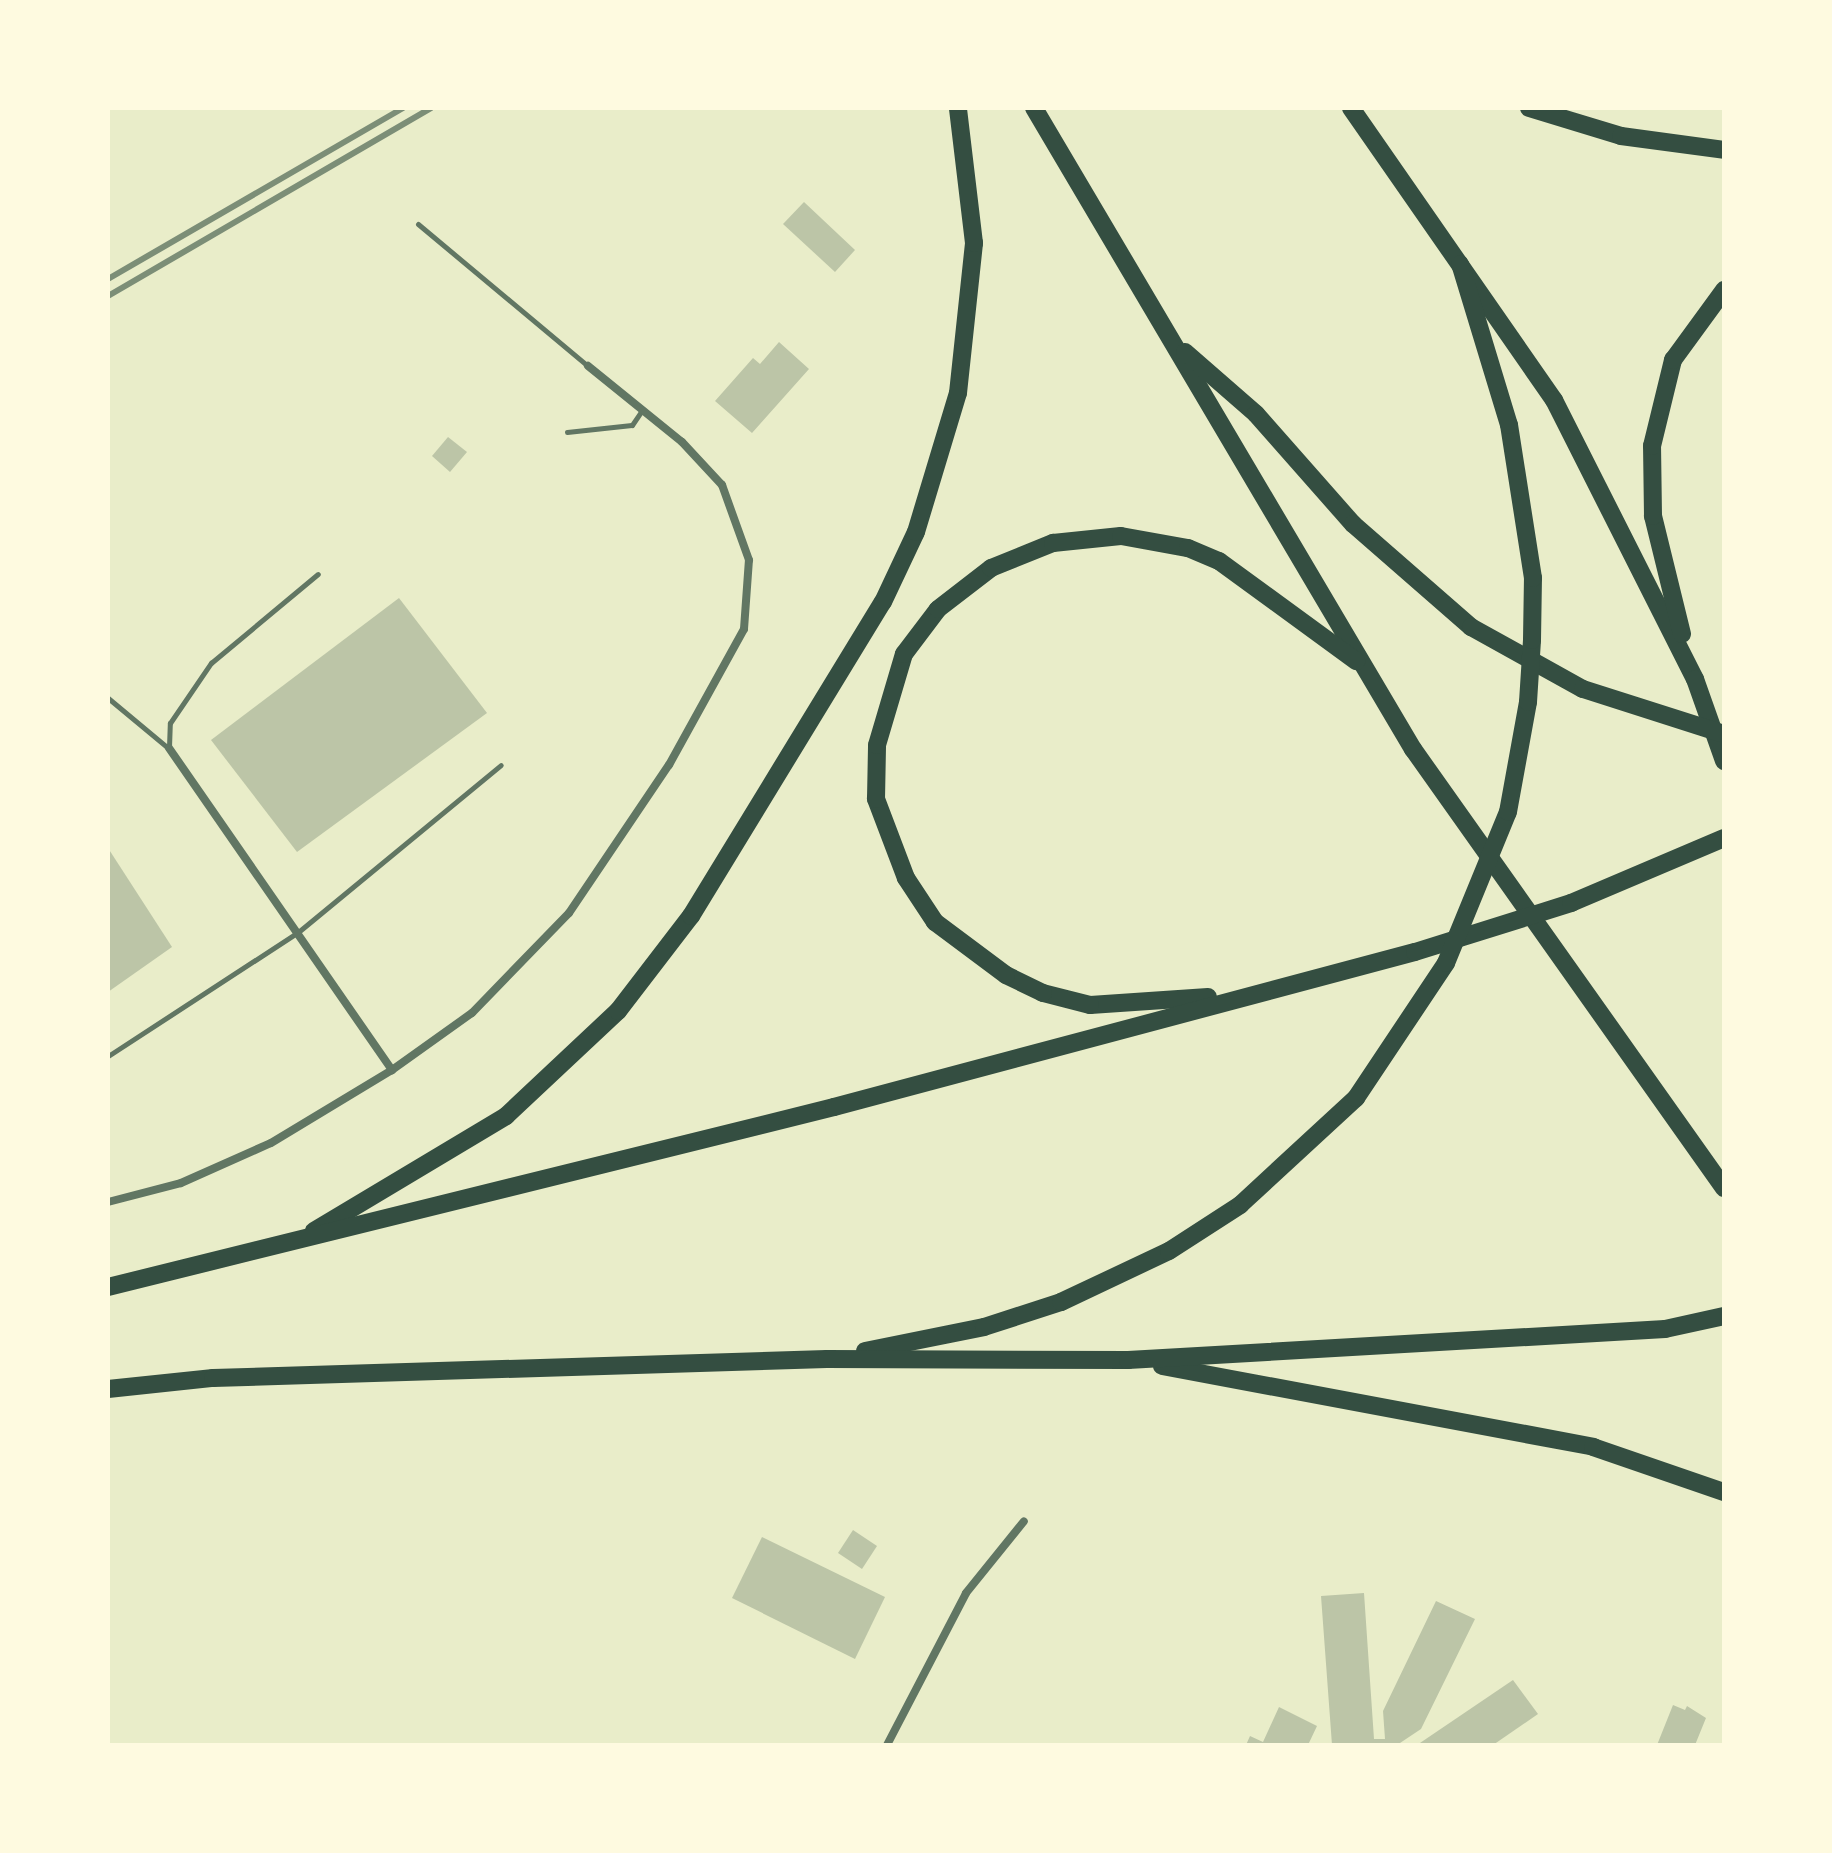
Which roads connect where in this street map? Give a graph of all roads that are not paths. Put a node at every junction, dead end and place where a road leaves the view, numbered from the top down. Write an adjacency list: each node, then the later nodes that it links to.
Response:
1 (958, 108): 27 (highway)
2 (1034, 108): 9 (highway)
3 (1351, 108): 7 (highway)
4 (1529, 108): 5 (highway)
5 (1724, 150)
6 (418, 224): 10 (lane)
7 (1460, 264): 15 (highway); 30 (highway)
8 (1724, 290): 15 (highway)
9 (1171, 340): 14 (highway); 17 (highway)
10 (588, 366): 11 (street)
11 (642, 410): 12 (lane); 24 (street)
12 (567, 432)
13 (318, 574): 18 (lane)
14 (1365, 667): 22 (highway); 25 (highway)
15 (1695, 679): 17 (highway)
16 (108, 698): 18 (lane)
17 (1722, 747)
18 (169, 748): 21 (street)
19 (501, 765): 21 (lane)
20 (1724, 838): 22 (highway)
21 (297, 933): 23 (lane); 24 (street)
22 (1251, 993): 27 (highway)
23 (108, 1056)
24 (392, 1070): 26 (street)
25 (1724, 1188)
26 (108, 1202)
27 (298, 1241): 28 (highway)
28 (108, 1287)
29 (1724, 1316): 31 (highway)
30 (827, 1359): 31 (highway); 32 (highway)
31 (1128, 1360): 33 (highway)
32 (108, 1389)
33 (1724, 1492)
34 (1024, 1521): 35 (street)
35 (887, 1745)

